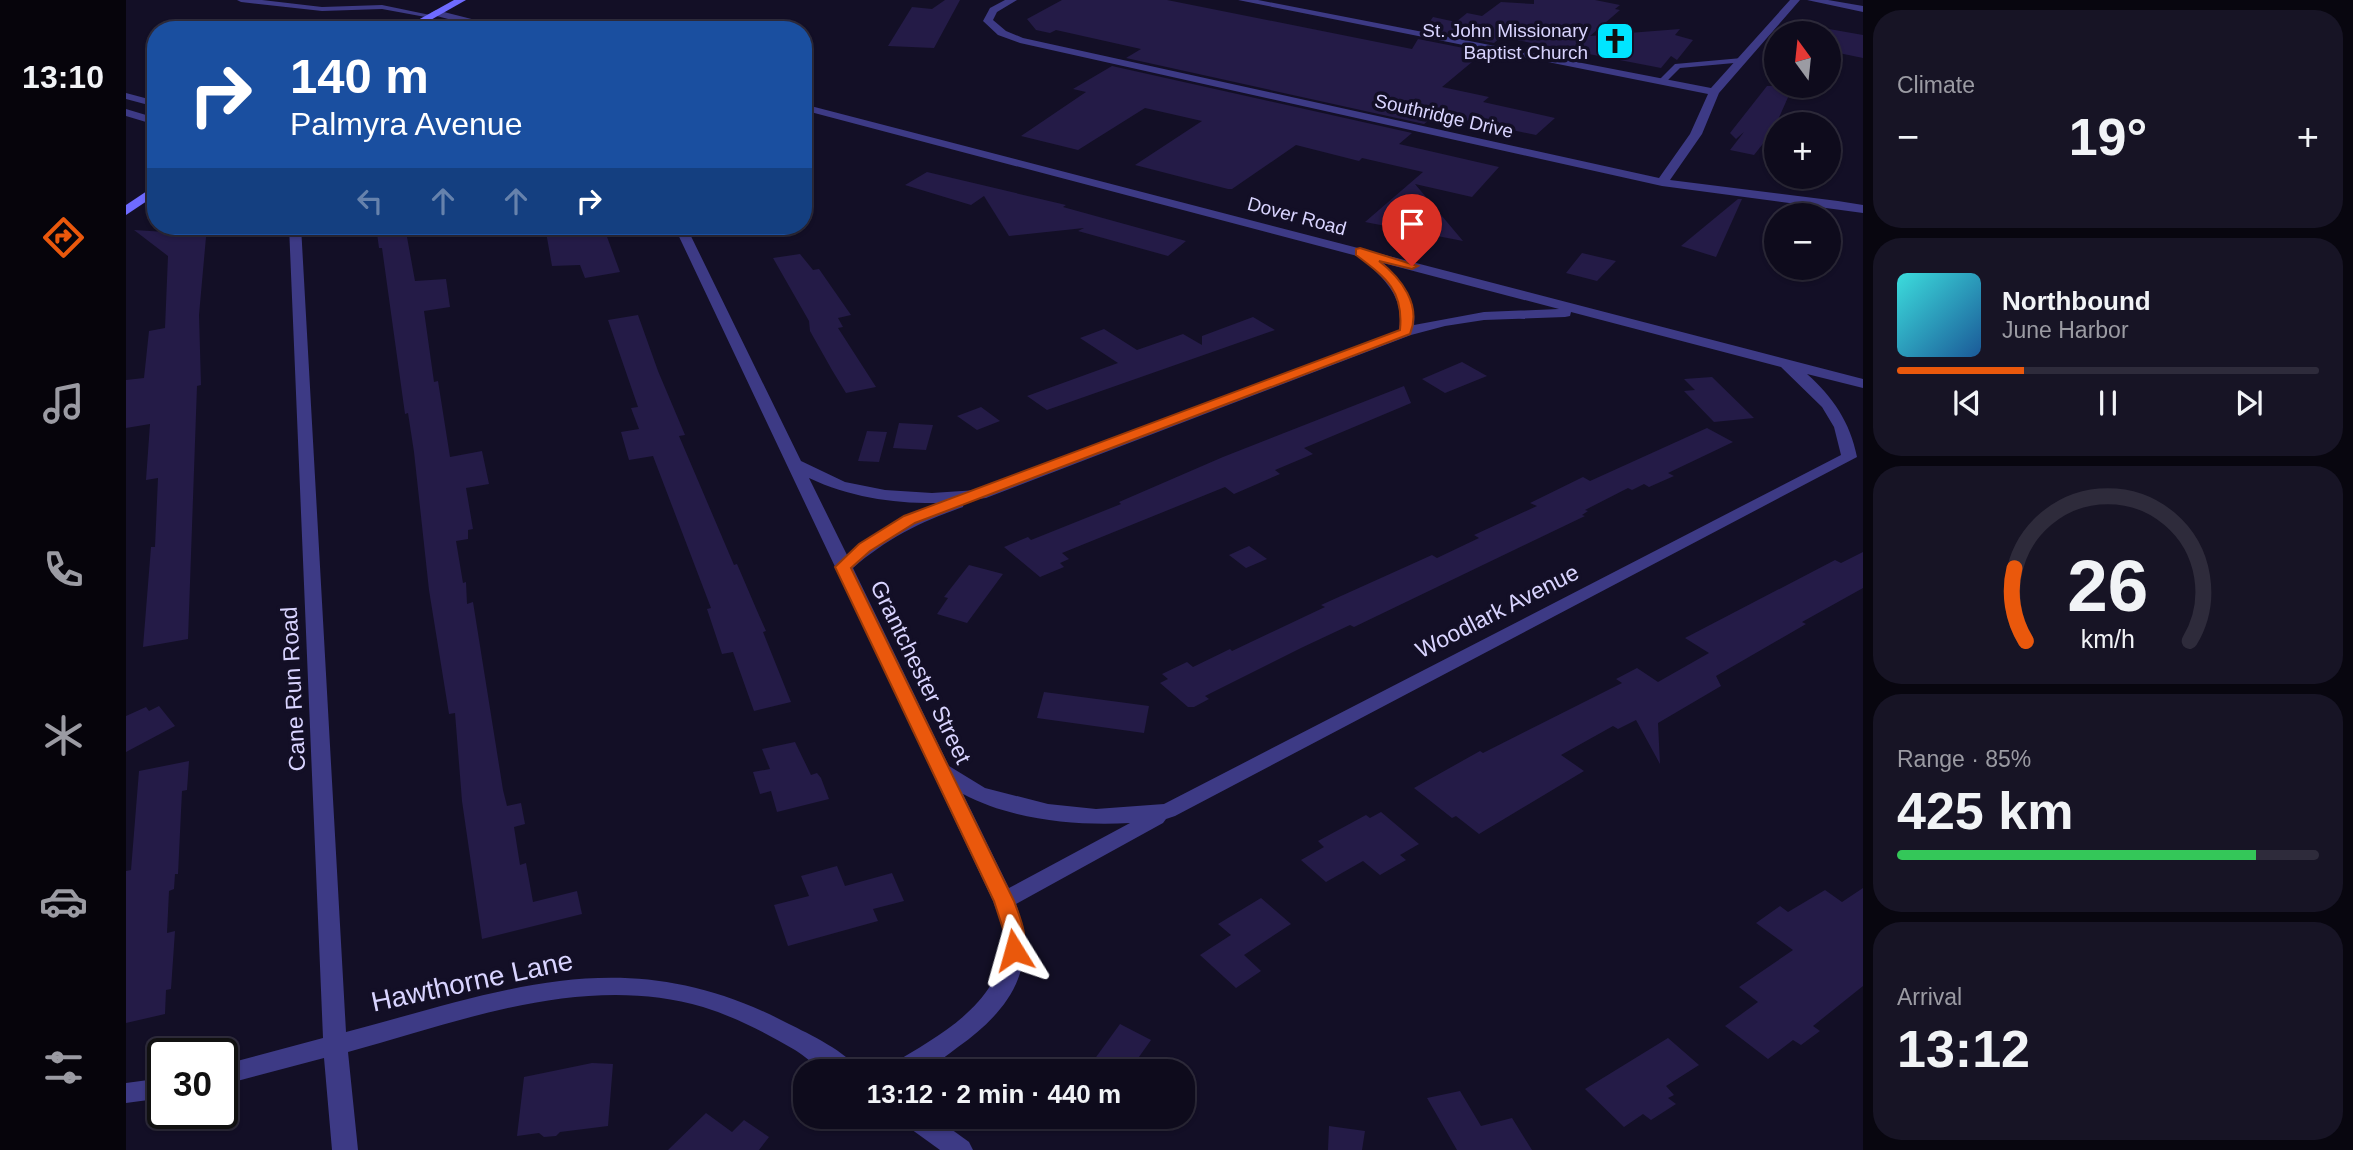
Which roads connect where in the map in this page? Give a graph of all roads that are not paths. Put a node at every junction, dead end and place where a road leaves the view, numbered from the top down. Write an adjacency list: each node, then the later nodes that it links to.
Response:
1 (241, 0): 9 (lane)
2 (373, 0): 9 (lane)
3 (393, 0): 10 (lane)
4 (461, 0): 12 (main road)
5 (1012, 0): 23 (street, Southridge Drive)
6 (1243, 0): 16 (street)
7 (1795, 0): 15 (street)
8 (1812, 0): 11 (street)
9 (362, 6): 10 (lane)
10 (385, 7): 12 (lane)
11 (1863, 9)
12 (434, 15): 13 (main road); 14 (street)
13 (422, 21)
14 (462, 21)
15 (1742, 60): 16 (lane); 17 (street)
16 (1661, 82): 17 (street)
17 (1714, 92): 23 (street)
18 (126, 96): 19 (street)
19 (147, 102)
20 (812, 109): 29 (street, Dover Road)
21 (126, 112): 22 (street)
22 (147, 119)
23 (1662, 183): 25 (street, Southridge Drive)
24 (147, 196): 26 (main road)
25 (1863, 209)
26 (126, 211)
27 (295, 235): 41 (street, Cane Run Road)
28 (684, 235): 35 (street, Grantchester Street)
29 (1360, 252): 30 (street, Dover Road); 31 (street)
30 (1592, 314): 31 (street); 32 (street, Dover Road)
31 (1406, 332): 36 (street)
32 (1786, 364): 33 (street, Dover Road); 34 (street, Woodlark Avenue)
33 (1863, 384)
34 (1856, 455): 39 (street, Woodlark Avenue)
35 (796, 465): 36 (street); 37 (street, Grantchester Street)
36 (980, 495): 37 (street)
37 (843, 567): 38 (street, Grantchester Street)
38 (941, 770): 39 (street, Woodlark Avenue); 40 (street, Grantchester Street)
39 (1168, 811): 40 (street, Woodlark Avenue)
40 (1004, 901): 43 (street, Grantchester Street)
41 (335, 1045): 42 (street, Hawthorne Lane); 44 (street, Hawthorne Lane); 48 (street, Cane Run Road)
42 (827, 1059)
43 (920, 1059)
44 (238, 1071)
45 (147, 1090): 46 (street)
46 (126, 1093)
47 (930, 1129): 49 (street)
48 (345, 1150)
49 (960, 1150)

